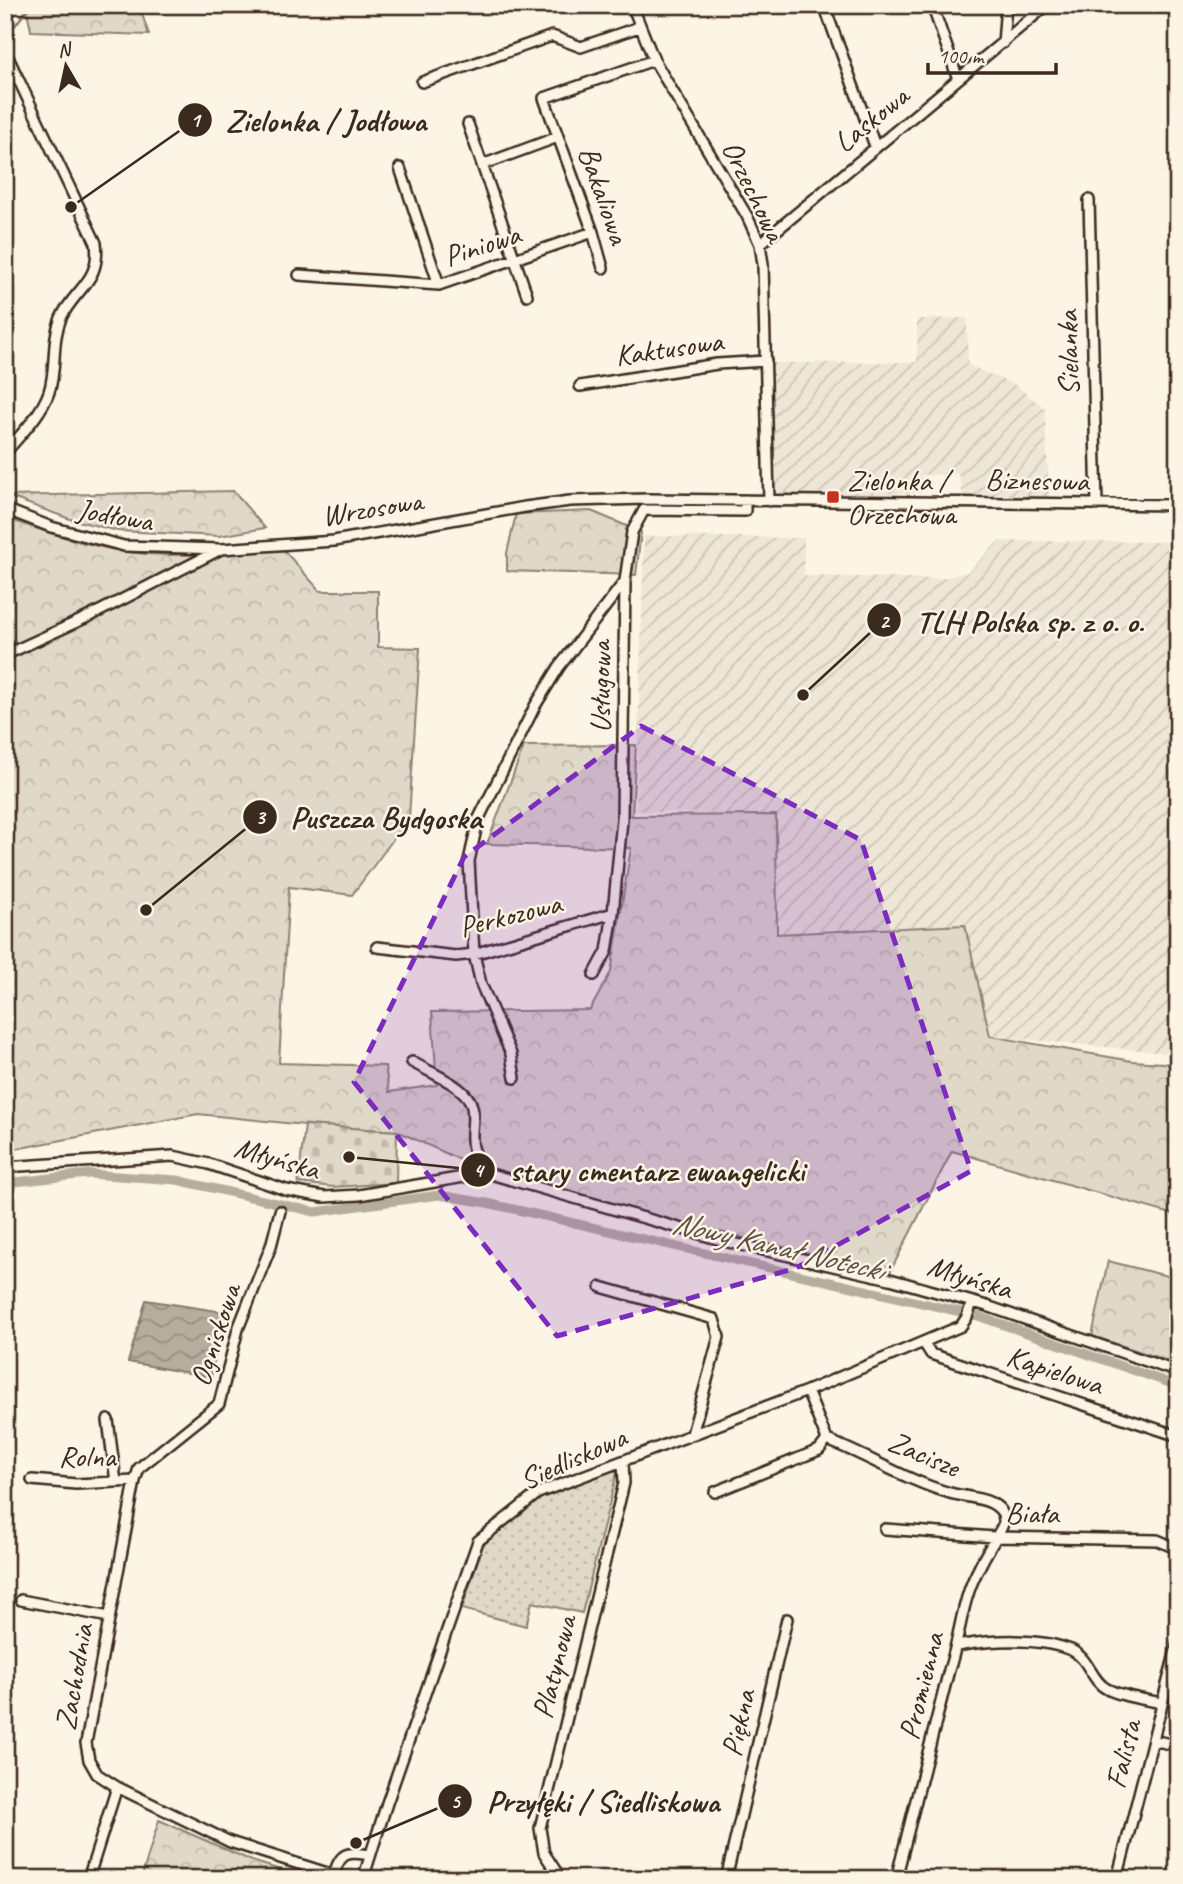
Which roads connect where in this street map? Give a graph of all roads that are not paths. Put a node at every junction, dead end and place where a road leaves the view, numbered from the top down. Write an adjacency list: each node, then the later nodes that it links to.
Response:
1 (824, 5): 14 (street)
2 (932, 5): 10 (street)
3 (1006, 5): 7 (street)
4 (1047, 5): 7 (street, Laskowa)
5 (635, 6): 6 (street, Orzechowa)
6 (639, 27): 9 (street, Orzechowa); 11 (street)
7 (1003, 43): 10 (street, Laskowa)
8 (5, 51): 27 (street)
9 (654, 60): 13 (street, Bakaliowa); 19 (street, Orzechowa)
10 (958, 79): 14 (street, Laskowa)
11 (422, 82)
12 (468, 124): 15 (street)
13 (558, 137): 15 (street, Bakaliowa); 18 (street, Bakaliowa)
14 (876, 146): 19 (street, Laskowa)
15 (482, 165): 20 (street)
16 (400, 168): 23 (street)
17 (1089, 200): 30 (street, Sielanka)
18 (593, 232): 20 (street, Piniowa); 21 (street, Bakaliowa)
19 (760, 244): 25 (street, Orzechowa)
20 (515, 261): 23 (street, Piniowa); 24 (street)
21 (603, 268)
22 (299, 275): 23 (street, Piniowa)
23 (439, 285)
24 (527, 295)
25 (766, 360): 26 (street, Kaktusowa); 29 (street, Orzechowa)
26 (580, 386)
27 (5, 453)
28 (745, 500): 29 (street, Wrzosowa); 33 (street, Wrzosowa); 34 (street, Usługowa)
29 (769, 500): 30 (street, Biznesowa)
30 (1097, 505): 31 (street, Biznesowa)
31 (1178, 505)
32 (5, 509): 33 (street, Jodłowa)
33 (221, 549): 35 (street, Wrzosowa)
34 (625, 582): 36 (street, Usługowa); 38 (street)
35 (5, 655)
36 (612, 913): 38 (street, Perkozowa); 39 (street, Usługowa)
37 (377, 947): 38 (street, Perkozowa)
38 (474, 954): 41 (street)
39 (594, 975)
40 (412, 1062): 43 (street)
41 (515, 1078)
42 (5, 1167): 43 (street, Młyńska)
43 (487, 1173): 46 (street, Młyńska)
44 (280, 1212): 57 (street, Ogniskowa)
45 (601, 1287): 51 (street)
46 (972, 1302): 47 (street, Siedliskowa); 48 (street, Młyńska)
47 (924, 1343): 49 (street, Siedliskowa); 52 (street, Kąpielowa)
48 (1178, 1372)
49 (807, 1391): 51 (street, Siedliskowa); 53 (street)
50 (108, 1420): 56 (street)
51 (692, 1434): 54 (street, Siedliskowa)
52 (1178, 1436)
53 (827, 1440): 58 (street); 59 (street, Zacisze)
54 (622, 1462): 72 (street, Siedliskowa); 77 (street, Platynowa)
55 (32, 1480): 56 (street, Rolna)
56 (116, 1482): 57 (street, Rolna)
57 (135, 1483): 64 (street, Zachodnia)
58 (715, 1492)
59 (1002, 1512): 61 (street, Promienna)
60 (885, 1529): 61 (street, Biała)
61 (994, 1537): 62 (street, Biała); 67 (street, Promienna)
62 (1178, 1549)
63 (22, 1600): 64 (street)
64 (109, 1617): 71 (street, Zachodnia)
65 (787, 1619): 78 (street, Piękna)
66 (1178, 1642): 68 (street, Falista)
67 (957, 1646): 68 (street); 79 (street, Promienna)
68 (1161, 1703): 69 (street, Falista)
69 (1153, 1740): 70 (street); 80 (street, Falista)
70 (1178, 1746)
71 (117, 1787): 73 (street, Zachodnia); 74 (street)
72 (370, 1855): 73 (street); 76 (street, Siedliskowa)
73 (334, 1876): 75 (street, Zachodnia)
74 (88, 1879)
75 (346, 1879)
76 (363, 1879)
77 (561, 1879)
78 (726, 1879)
79 (896, 1879)
80 (1117, 1879)

